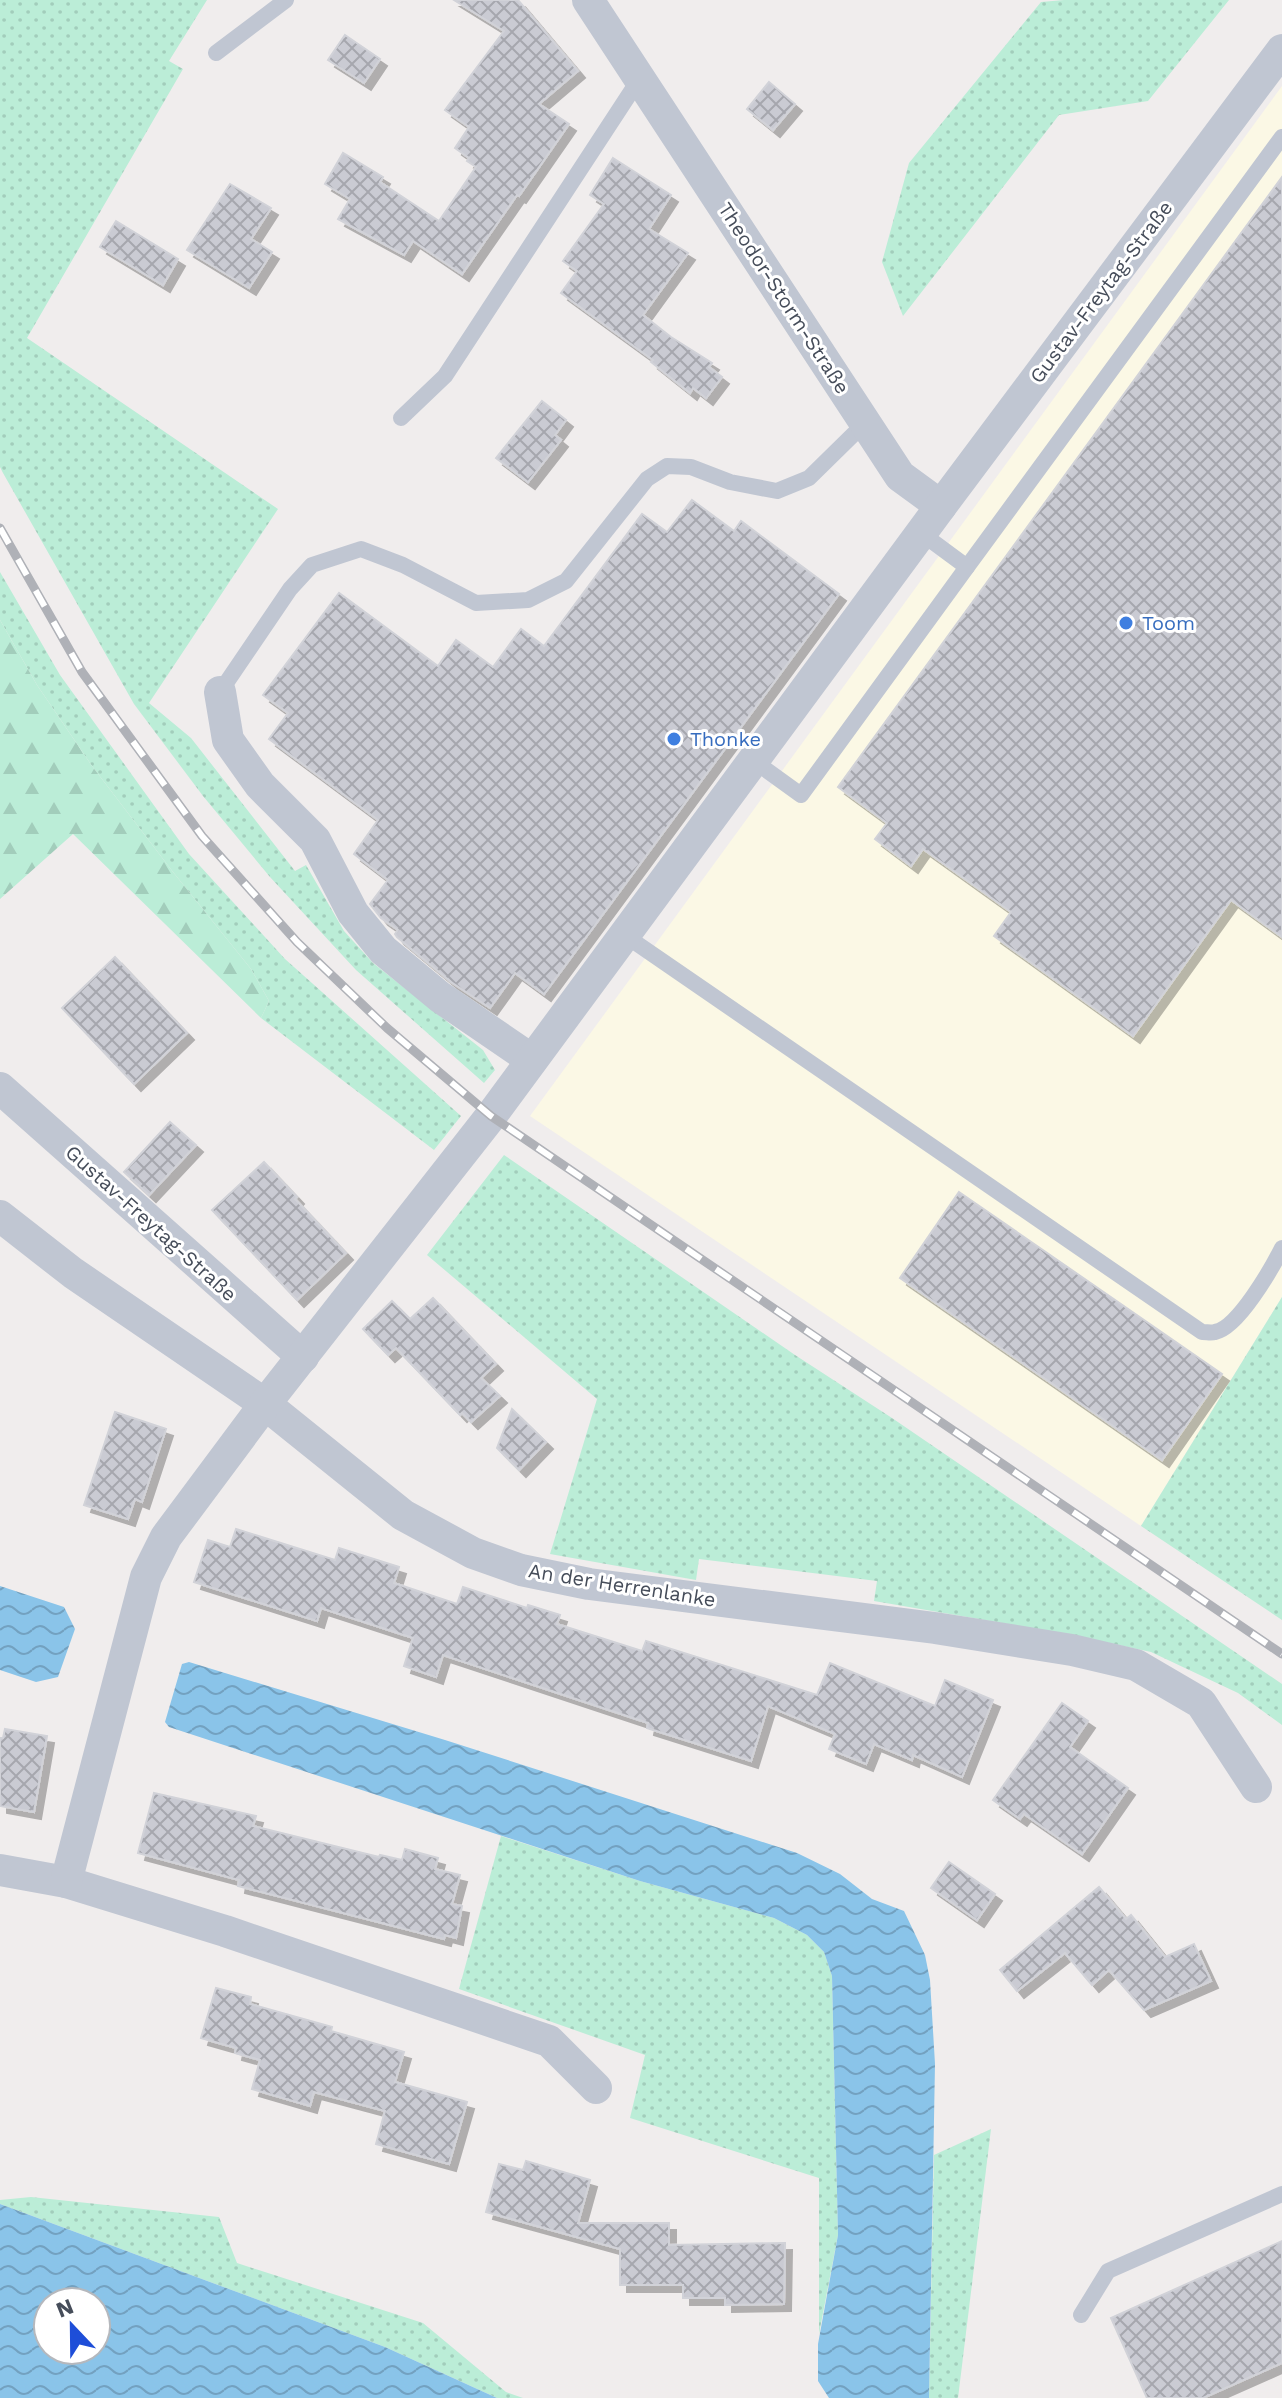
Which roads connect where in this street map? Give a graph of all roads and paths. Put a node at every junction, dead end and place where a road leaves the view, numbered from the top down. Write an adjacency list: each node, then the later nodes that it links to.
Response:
1 (286, 0): 4 (lane)
2 (588, 0): 5 (street, Theodor-Storm-Straße)
3 (1282, 50): 9 (street, Gustav-Freytag-Straße)
4 (216, 53)
5 (640, 78): 7 (lane); 8 (street, Theodor-Storm-Straße)
6 (1282, 137): 11 (lane)
7 (401, 418)
8 (865, 423): 9 (street, Theodor-Storm-Straße); 12 (lane)
9 (941, 506): 10 (street, Gustav-Freytag-Straße)
10 (921, 533): 11 (lane); 13 (street, Gustav-Freytag-Straße)
11 (967, 567): 13 (lane)
12 (220, 692): 15 (street)
13 (754, 761): 14 (street, Gustav-Freytag-Straße)
14 (623, 934): 15 (street, Gustav-Freytag-Straße); 18 (lane)
15 (532, 1060): 19 (street, Gustav-Freytag-Straße)
16 (0, 1088): 19 (street, Gustav-Freytag-Straße)
17 (0, 1216): 20 (street)
18 (1282, 1248)
19 (303, 1357): 20 (street, Gustav-Freytag-Straße)
20 (265, 1404): 21 (street, An der Herrenlanke); 23 (street)
21 (1256, 1787)
22 (0, 1870): 23 (street)
23 (66, 1882): 24 (street)
24 (596, 2088)
25 (1282, 2194): 26 (lane)
26 (1081, 2315)

